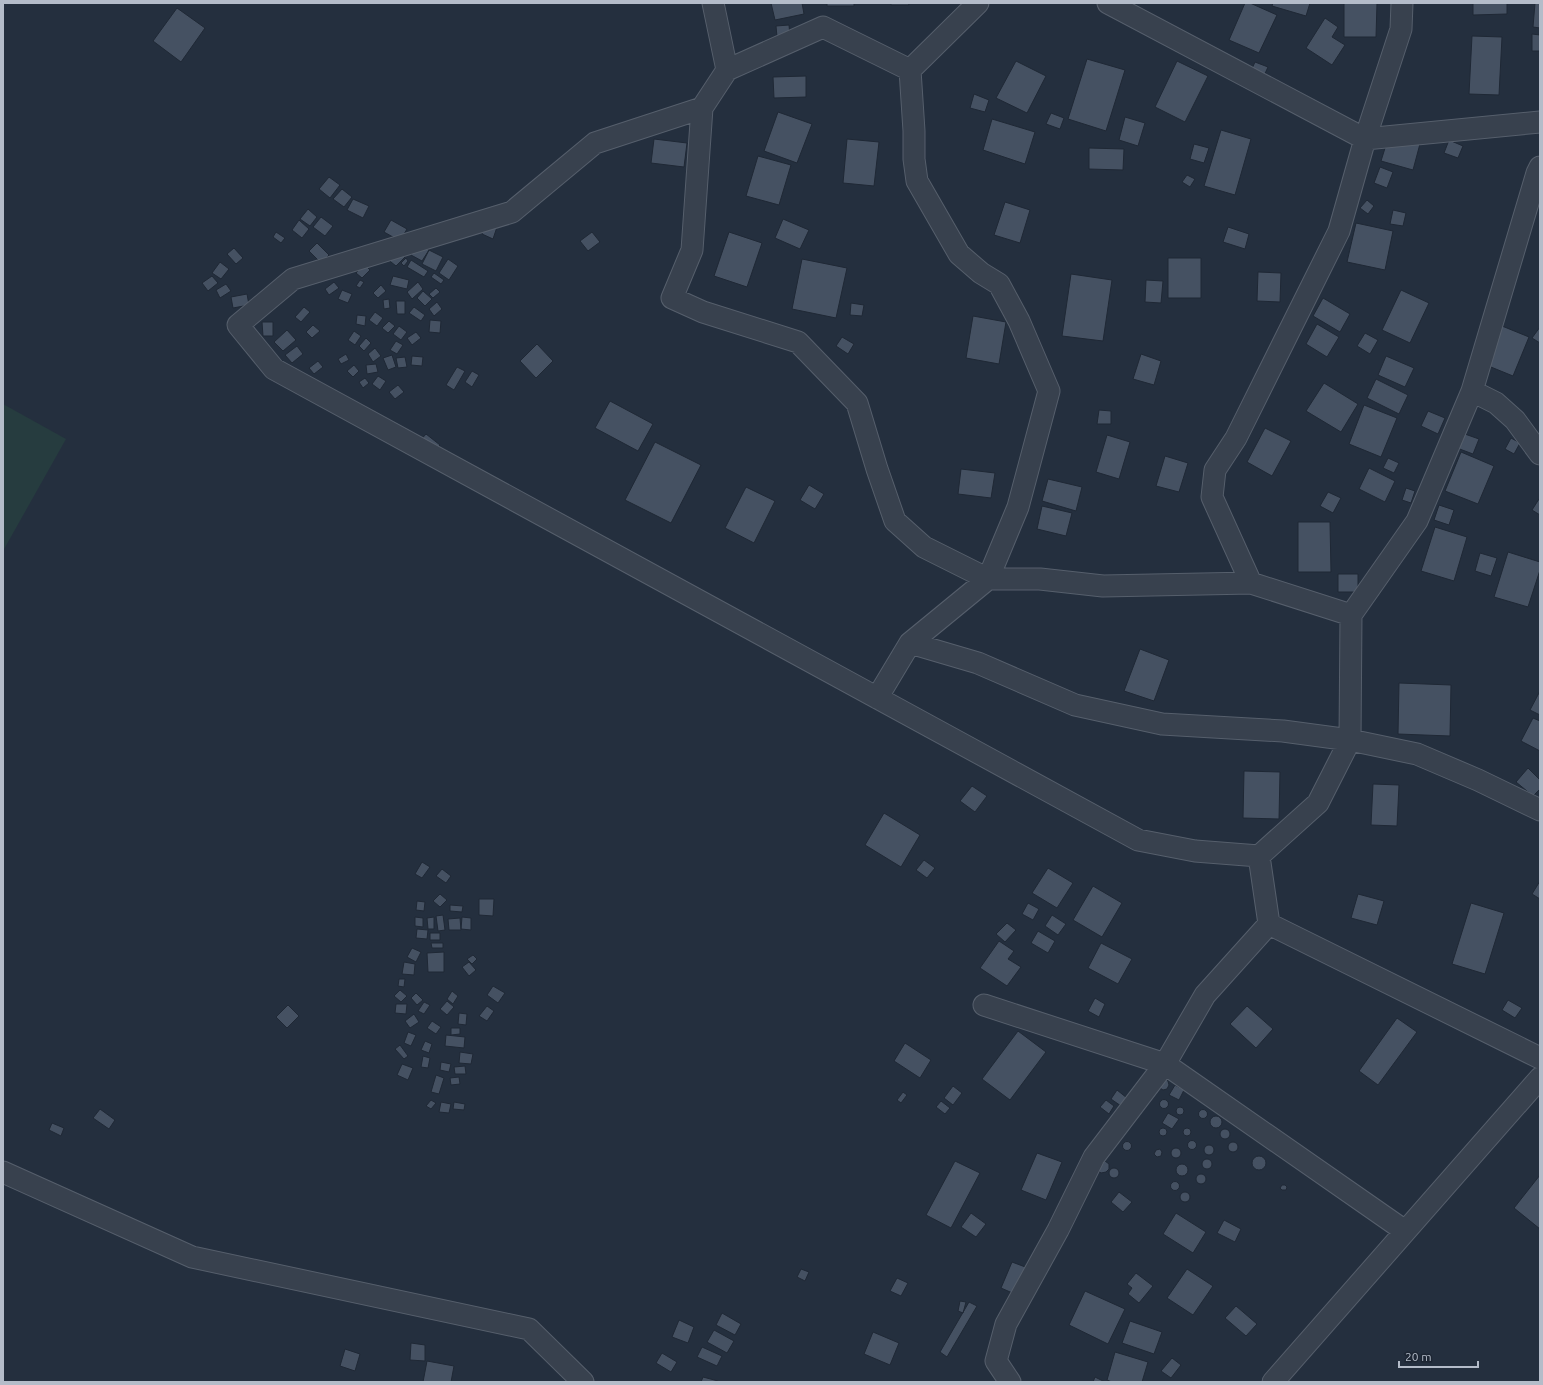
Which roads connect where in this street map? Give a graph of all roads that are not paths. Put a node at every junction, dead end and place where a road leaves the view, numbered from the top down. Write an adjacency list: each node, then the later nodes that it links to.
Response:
1 (713, 3): 5 (street)
2 (978, 3): 6 (street)
3 (1108, 3): 9 (street)
4 (1402, 3): 9 (street)
5 (727, 70): 6 (street); 7 (street)
6 (910, 70): 13 (street)
7 (702, 108): 13 (street); 17 (street)
8 (1540, 122): 9 (street)
9 (1365, 139): 14 (street)
10 (1539, 172): 11 (street)
11 (1472, 391): 12 (street); 15 (street)
12 (1540, 454)
13 (988, 579): 14 (street); 16 (street)
14 (1252, 583): 15 (street)
15 (1351, 615): 18 (street)
16 (910, 643): 17 (street); 18 (street)
17 (877, 698): 20 (street)
18 (1350, 740): 19 (street); 20 (street)
19 (1540, 810)
20 (1258, 856): 21 (street)
21 (1269, 924): 23 (street); 24 (street)
22 (984, 1005): 24 (street)
23 (1540, 1058)
24 (1165, 1064): 27 (street); 29 (street)
25 (1540, 1078): 27 (street)
26 (3, 1172): 28 (street)
27 (1405, 1231): 30 (street)
28 (583, 1382)
29 (1010, 1382)
30 (1273, 1382)

